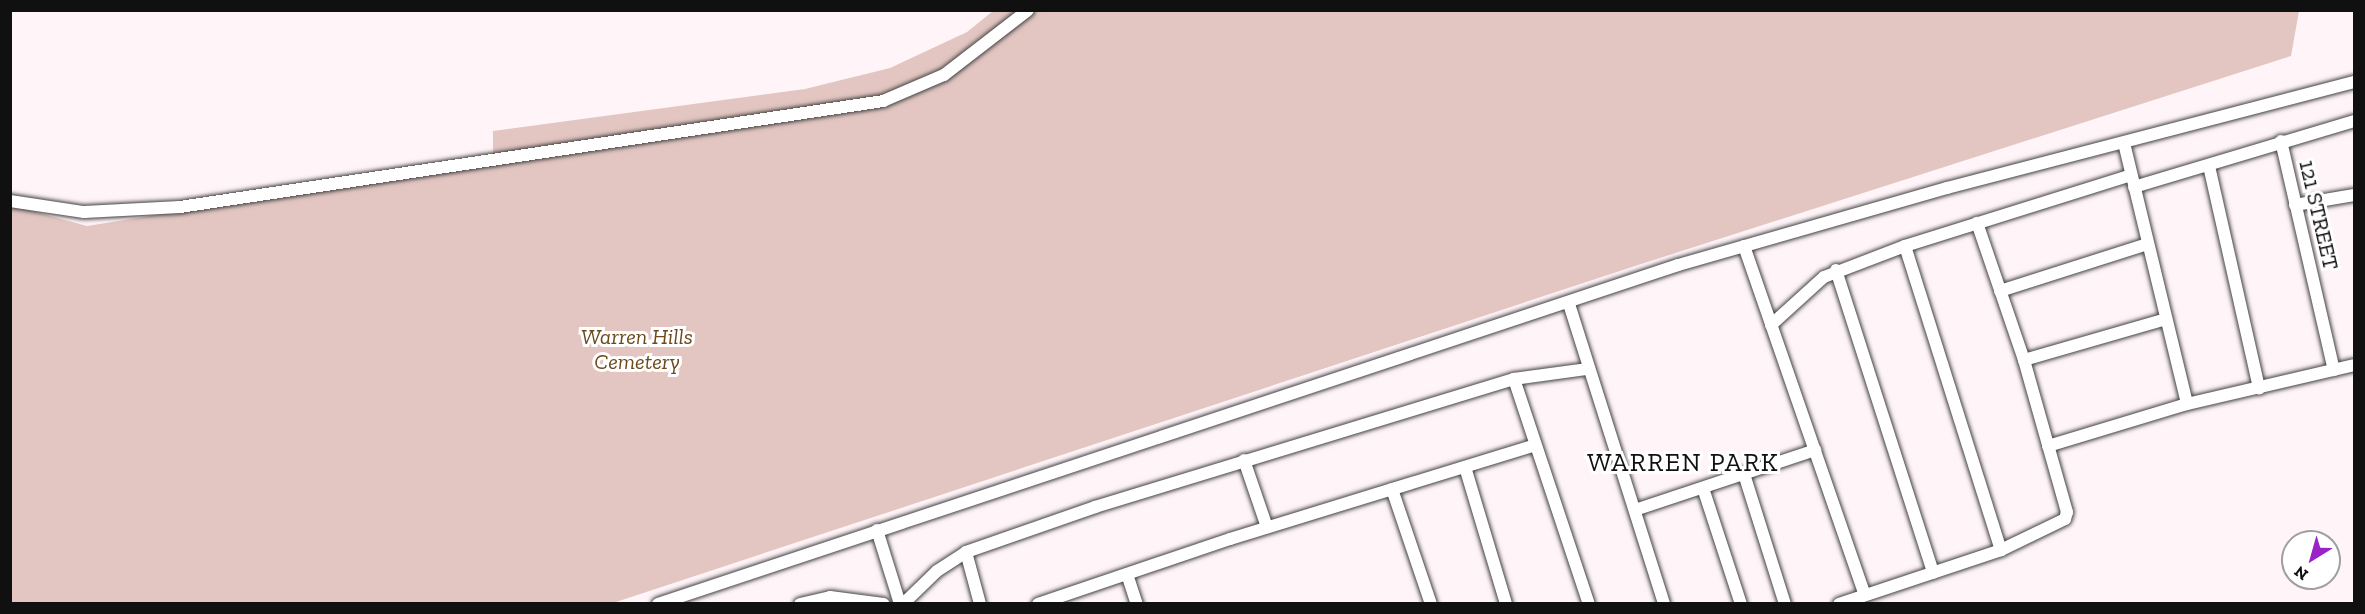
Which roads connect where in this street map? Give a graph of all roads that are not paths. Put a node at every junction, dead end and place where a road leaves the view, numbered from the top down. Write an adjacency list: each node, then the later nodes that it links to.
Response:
1 (1028, 10): 9 (street)
2 (2355, 82): 5 (street)
3 (2355, 121): 4 (street)
4 (2281, 141): 6 (street); 10 (street, 121 STREET)
5 (2124, 143): 7 (street); 13 (street)
6 (2209, 166): 7 (street); 25 (street)
7 (2133, 181): 11 (street); 12 (street)
8 (2355, 195): 10 (street)
9 (10, 201)
10 (2295, 206): 23 (street, 121 STREET)
11 (1977, 223): 14 (street); 16 (street)
12 (2147, 244): 16 (street); 18 (street)
13 (1744, 246): 17 (street); 19 (street)
14 (1905, 246): 15 (street); 38 (street)
15 (1836, 270): 19 (street); 40 (street)
16 (2000, 291): 20 (street)
17 (1569, 304): 22 (street); 37 (street)
18 (2166, 319): 20 (street); 26 (street)
19 (1771, 325): 29 (street)
20 (2024, 360): 28 (street)
21 (2355, 365): 23 (street)
22 (1587, 369): 24 (street); 35 (street)
23 (2334, 370): 25 (street)
24 (1514, 380): 27 (street); 30 (street)
25 (2259, 388): 26 (street)
26 (2187, 404): 28 (street)
27 (1535, 445): 31 (street); 53 (street)
28 (2048, 446): 38 (street)
29 (1815, 450): 32 (street); 42 (street)
30 (1244, 460): 36 (street); 39 (street)
31 (1465, 467): 34 (street); 52 (street)
32 (1744, 474): 33 (street); 56 (street)
33 (1703, 488): 35 (street); 55 (street)
34 (1392, 489): 36 (street); 51 (street)
35 (1635, 510): 54 (street)
36 (1267, 527): 41 (street)
37 (877, 530): 44 (street); 47 (street)
38 (2001, 550): 40 (street)
39 (966, 552): 47 (street); 48 (street)
40 (1933, 573): 42 (street)
41 (1127, 574): 43 (street); 50 (street)
42 (1865, 595): 57 (street)
43 (1061, 599): 49 (street)
44 (658, 603)
45 (800, 603): 46 (street)
46 (884, 603)
47 (901, 603)
48 (980, 603)
49 (1038, 603)
50 (1137, 603)
51 (1431, 603)
52 (1506, 603)
53 (1588, 603)
54 (1664, 603)
55 (1741, 603)
56 (1785, 603)
57 (1839, 603)

